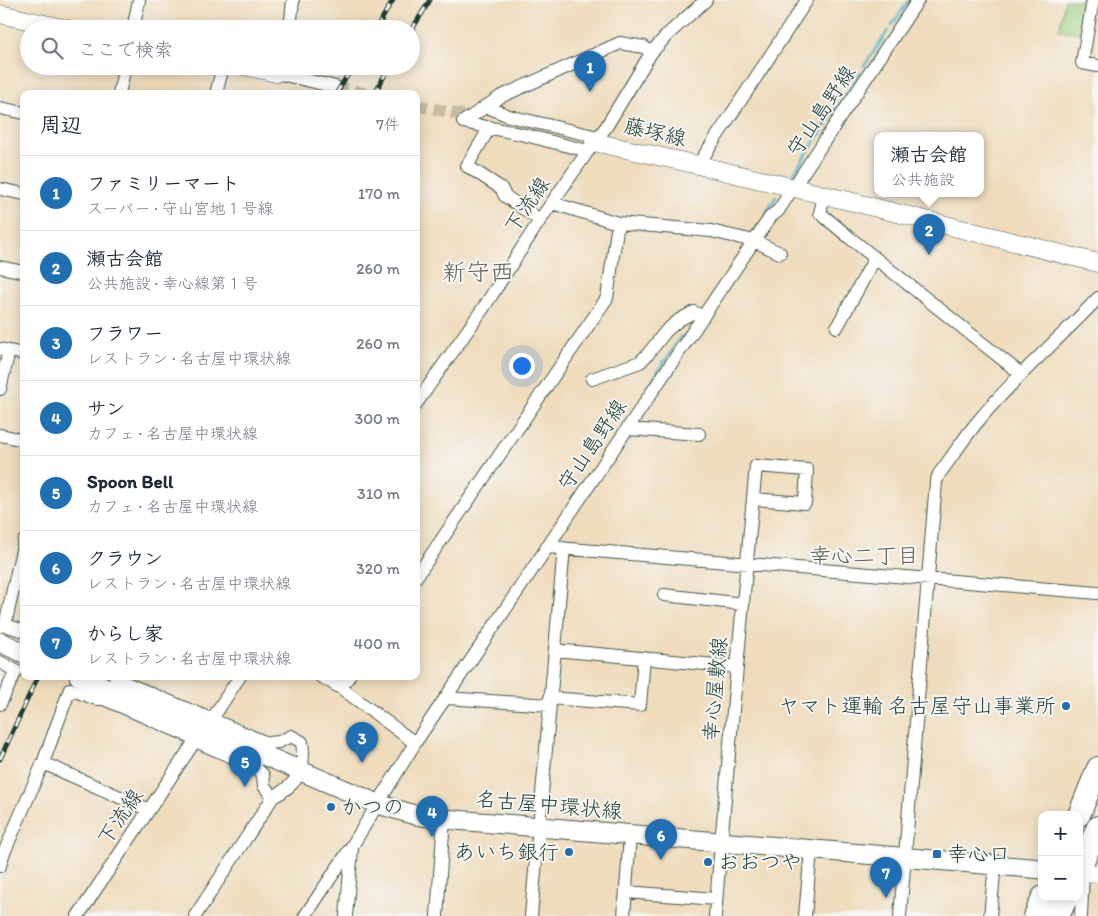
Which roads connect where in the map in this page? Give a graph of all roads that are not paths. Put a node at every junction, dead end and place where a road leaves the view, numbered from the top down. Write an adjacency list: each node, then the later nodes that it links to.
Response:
1 (139, 0): 9 (street)
2 (293, 0): 10 (street)
3 (706, 0): 11 (street, 下流線)
4 (807, 0): 27 (street)
5 (918, 0): 29 (street, 守山島野線)
6 (1093, 0): 12 (street)
7 (0, 14): 8 (street)
8 (27, 20)
9 (135, 20)
10 (291, 20)
11 (652, 53): 21 (street); 26 (street, 下流線)
12 (1098, 66)
13 (123, 75): 18 (street)
14 (221, 75): 19 (street)
15 (280, 75): 20 (street)
16 (294, 75): 17 (street)
17 (336, 87)
18 (120, 90)
19 (217, 90)
20 (312, 90)
21 (485, 106): 25 (street); 26 (street)
22 (0, 108): 23 (street)
23 (20, 112)
24 (476, 118): 26 (street, 藤塚線)
25 (490, 127): 26 (street); 33 (street)
26 (594, 143): 27 (street, 藤塚線); 32 (street, 下流線)
27 (698, 165): 29 (street, 藤塚線)
28 (0, 188): 30 (street)
29 (793, 188): 31 (street, 藤塚線); 35 (street, 守山島野線)
30 (20, 193)
31 (824, 195): 37 (street); 38 (street, 藤塚線)
32 (552, 203): 33 (street, 下流線); 34 (street)
33 (540, 220): 49 (street, 下流線)
34 (618, 224): 35 (street); 59 (street)
35 (754, 241): 36 (street); 42 (street, 守山島野線)
36 (780, 253)
37 (875, 258): 43 (street); 46 (street)
38 (1098, 263)
39 (0, 267): 40 (street)
40 (20, 271)
41 (1098, 298): 46 (street)
42 (703, 317): 47 (street); 50 (street, 守山島野線)
43 (837, 327)
44 (4, 350): 45 (street); 48 (street)
45 (20, 353)
46 (1021, 374): 60 (street)
47 (592, 378)
48 (0, 389)
49 (420, 398)
50 (627, 429): 51 (street); 55 (street, 守山島野線)
51 (699, 434)
52 (0, 435): 53 (street)
53 (20, 439)
54 (753, 499): 54 (street, 幸心屋敷線); 58 (street, 幸心屋敷線)
55 (547, 547): 56 (street); 77 (street, 守山島野線)
56 (564, 548): 58 (street); 67 (street)
57 (20, 557): 64 (street)
58 (747, 563): 60 (street); 63 (street, 幸心屋敷線)
59 (420, 571)
60 (928, 578): 61 (street); 97 (street)
61 (1098, 593)
62 (664, 595): 63 (street)
63 (743, 604): 70 (street, 幸心屋敷線)
64 (2, 631): 65 (street); 66 (main road)
65 (20, 631)
66 (20, 648)
67 (555, 650): 68 (street); 78 (street)
68 (644, 658): 70 (street); 78 (street)
69 (0, 662): 79 (street)
70 (738, 667): 94 (street, 幸心屋敷線)
71 (88, 680): 85 (main road, 名古屋中環状線)
72 (126, 680): 80 (street)
73 (237, 680): 80 (street)
74 (327, 680): 76 (street)
75 (346, 680): 76 (street)
76 (341, 688): 82 (street)
77 (446, 698): 78 (street); 82 (street, 守山島野線)
78 (550, 701): 91 (street)
79 (0, 704)
80 (212, 719): 85 (street)
81 (195, 741): 83 (street); 86 (street); 88 (street, 下流線)
82 (415, 743): 87 (street, 守山島野線)
83 (43, 763): 88 (street); 99 (street)
84 (1098, 768): 89 (highway)
85 (300, 770): 86 (street); 87 (main road, 名古屋中環状線)
86 (273, 797): 107 (street)
87 (378, 804): 90 (main road, 名古屋中環状線); 95 (street, 守山島野線)
88 (149, 810): 106 (street, 下流線)
89 (1080, 811)
90 (444, 819): 91 (main road, 名古屋中環状線); 110 (street)
91 (539, 827): 93 (main road, 名古屋中環状線); 111 (street)
92 (1098, 827): 101 (highway)
93 (630, 835): 94 (main road, 名古屋中環状線); 102 (street)
94 (722, 842): 96 (main road, 名古屋中環状線); 103 (street, 幸心屋敷線)
95 (352, 846): 108 (street, 守山島野線); 109 (street)
96 (811, 850): 97 (main road, 名古屋中環状線); 114 (street)
97 (904, 858): 98 (main road, 名古屋中環状線); 115 (street)
98 (995, 865): 100 (main road, 名古屋中環状線); 116 (street)
99 (0, 866)
100 (1038, 869)
101 (1085, 872): 119 (street)
102 (626, 892): 103 (street); 112 (street)
103 (716, 899): 113 (street, 幸心屋敷線)
104 (1041, 901): 117 (highway)
105 (1065, 901): 118 (highway)
106 (78, 916)
107 (195, 916)
108 (305, 916)
109 (346, 916)
110 (437, 916)
111 (531, 916)
112 (624, 916)
113 (715, 916)
114 (805, 916)
115 (900, 916)
116 (990, 916)
117 (1035, 916)
118 (1058, 916)
119 (1081, 916)

